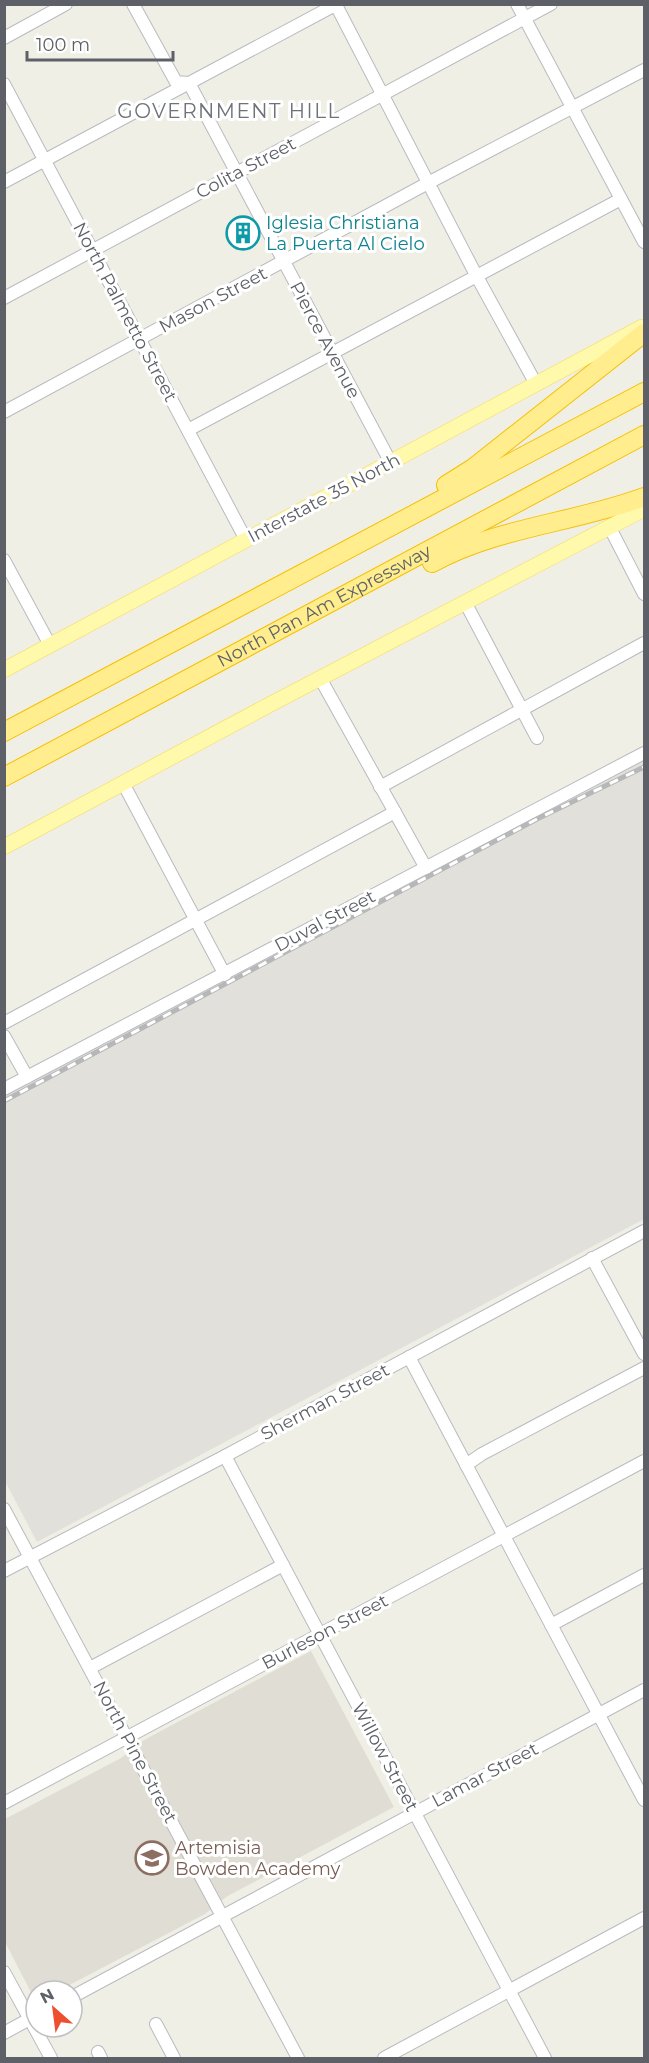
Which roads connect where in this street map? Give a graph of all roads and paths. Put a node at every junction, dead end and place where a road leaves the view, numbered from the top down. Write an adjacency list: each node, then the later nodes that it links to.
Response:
1 (66, 4): 8 (street)
2 (134, 4): 10 (street, Pierce Avenue)
3 (517, 4): 7 (street)
4 (551, 4): 7 (street, Colita Street)
5 (337, 5): 6 (street); 12 (street)
6 (316, 9): 10 (street)
7 (525, 19): 12 (street, Colita Street); 13 (street)
8 (4, 38)
9 (645, 70): 13 (street, Mason Street)
10 (189, 83): 14 (street); 15 (street, Pierce Avenue)
11 (4, 84): 14 (street, North Palmetto Street)
12 (382, 95): 15 (street, Colita Street); 17 (street)
13 (572, 108): 17 (street, Mason Street); 18 (street)
14 (45, 161): 16 (street); 20 (street, North Palmetto Street)
15 (236, 174): 20 (street, Colita Street); 21 (street, Pierce Avenue)
16 (4, 182)
17 (428, 183): 21 (street, Mason Street); 22 (street)
18 (621, 199): 19 (street); 22 (street)
19 (645, 242)
20 (91, 251): 23 (street, Colita Street); 26 (street, North Palmetto Street)
21 (284, 262): 26 (street, Mason Street); 27 (street, Pierce Avenue)
22 (476, 275): 27 (street); 28 (street)
23 (4, 298)
24 (645, 326): 28 (main road, Interstate 35 North)
25 (645, 333): 41 (highway)
26 (139, 340): 30 (street, Mason Street); 31 (street, North Palmetto Street)
27 (332, 353): 31 (street); 33 (street, Pierce Avenue)
28 (536, 384): 33 (main road, Interstate 35 North)
29 (645, 392): 41 (highway)
30 (4, 412)
31 (188, 430): 37 (street, North Palmetto Street)
32 (645, 435): 46 (highway, North Pan Am Expressway)
33 (391, 463): 37 (main road, Interstate 35 North)
34 (645, 497): 46 (highway)
35 (645, 509): 36 (main road)
36 (609, 528): 39 (street); 40 (main road)
37 (246, 540): 43 (main road, Interstate 35 North)
38 (4, 560): 43 (street)
39 (645, 594)
40 (465, 602): 45 (main road); 48 (street)
41 (188, 634): 47 (highway)
42 (645, 643): 48 (street)
43 (50, 645): 44 (main road, Interstate 35 North)
44 (4, 670)
45 (320, 678): 54 (main road); 55 (street)
46 (179, 684): 53 (highway, North Pan Am Expressway)
47 (71, 697): 49 (highway); 50 (highway)
48 (522, 709): 51 (street); 55 (street)
49 (4, 722)
50 (4, 732)
51 (537, 738)
52 (645, 753): 58 (street, Duval Street)
53 (4, 777)
54 (123, 783): 57 (main road); 59 (street)
55 (380, 787): 56 (street)
56 (394, 812): 58 (street); 59 (street)
57 (4, 847)
58 (426, 868): 60 (street, Duval Street)
59 (196, 920): 60 (street); 61 (street)
60 (225, 975): 63 (street, Duval Street)
61 (4, 1023)
62 (4, 1036): 63 (street)
63 (27, 1077): 64 (street, Duval Street)
64 (4, 1089)
65 (645, 1231): 66 (street, Sherman Street)
66 (592, 1258): 67 (street); 68 (street, Sherman Street)
67 (643, 1349)
68 (409, 1357): 70 (street, Sherman Street); 72 (street)
69 (645, 1368): 72 (street)
70 (225, 1456): 75 (street, Sherman Street); 76 (street, Willow Street)
71 (645, 1461): 74 (street, Burleson Street)
72 (466, 1465): 74 (street)
73 (4, 1509): 75 (street, North Pine Street)
74 (504, 1536): 79 (street); 80 (street, Burleson Street)
75 (30, 1557): 77 (street, Sherman Street); 81 (street, North Pine Street)
76 (283, 1565): 80 (street, Willow Street); 81 (street)
77 (4, 1571)
78 (645, 1575): 79 (street)
79 (551, 1625): 83 (street)
80 (320, 1635): 84 (street, Burleson Street); 87 (street, Willow Street)
81 (90, 1668): 84 (street, North Pine Street)
82 (645, 1690): 83 (street, Lamar Street)
83 (599, 1714): 85 (street); 87 (street, Lamar Street)
84 (127, 1738): 86 (street, Burleson Street); 88 (street, North Pine Street)
85 (645, 1800)
86 (4, 1803)
87 (414, 1813): 88 (street, Lamar Street); 92 (street, Willow Street)
88 (223, 1916): 91 (street, Lamar Street); 100 (street, North Pine Street)
89 (645, 1918): 92 (street)
90 (4, 1972): 93 (street)
91 (84, 1991)
92 (509, 1991): 101 (street); 102 (street, Willow Street)
93 (24, 2004)
94 (24, 2023): 96 (street)
95 (156, 2024): 99 (street)
96 (4, 2033)
97 (42, 2039): 98 (street)
98 (51, 2058)
99 (174, 2058)
100 (298, 2058)
101 (384, 2058)
102 (544, 2058)

